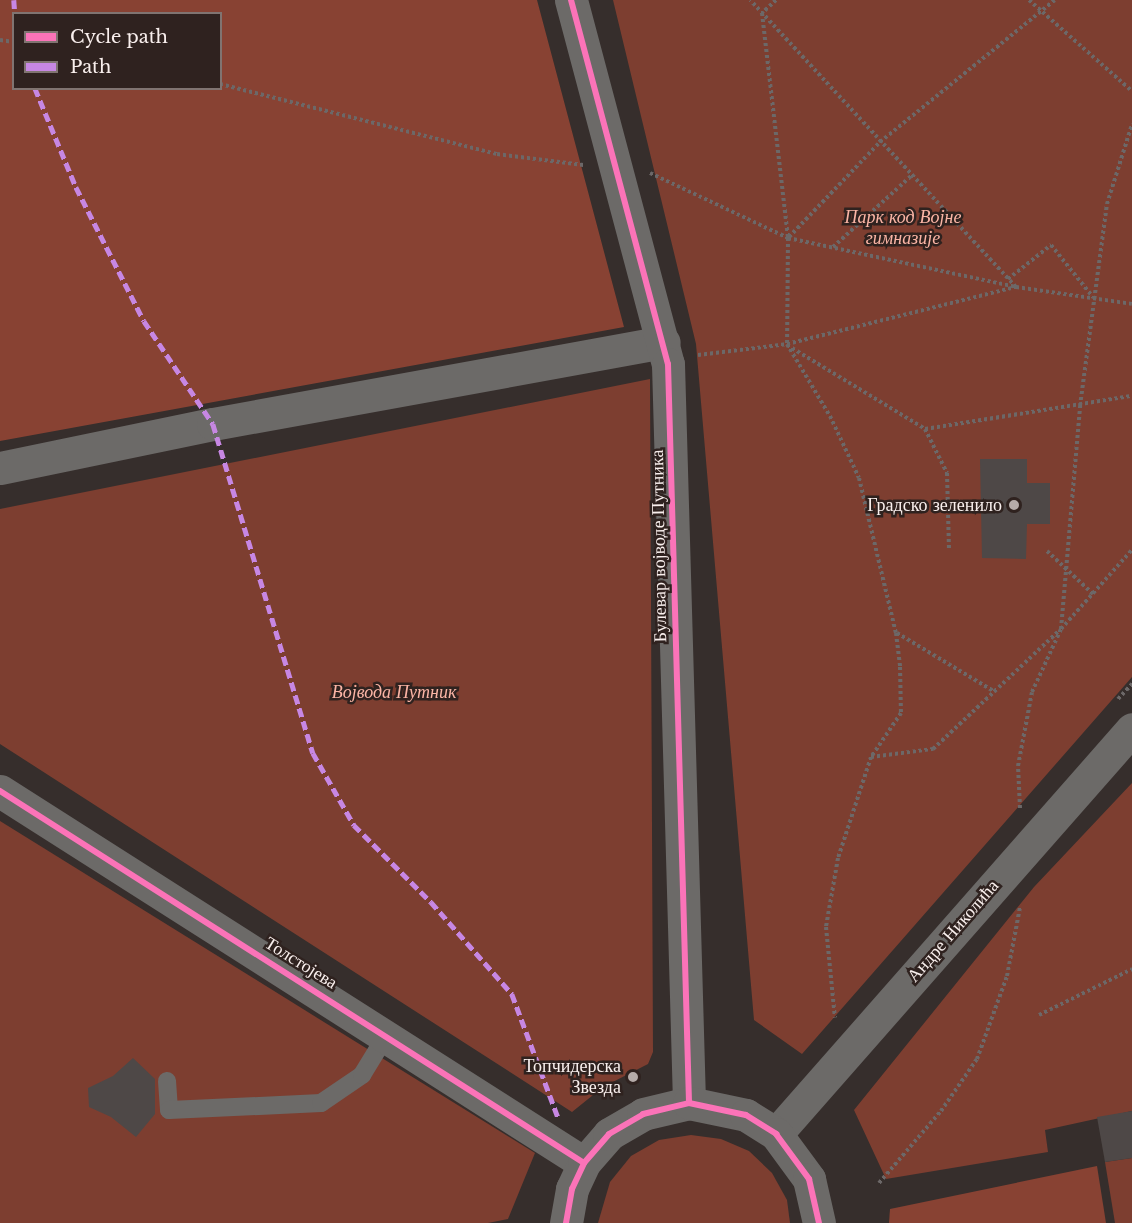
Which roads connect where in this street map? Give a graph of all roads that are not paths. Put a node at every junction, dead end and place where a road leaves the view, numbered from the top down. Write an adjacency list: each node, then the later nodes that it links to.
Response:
1 (571, 0): 2 (street, Булевар војводе Путника)
2 (666, 353): 3 (street); 8 (street, Булевар војводе Путника)
3 (0, 468)
4 (1132, 729): 9 (street, Андре Николића)
5 (0, 791): 6 (street, Толстојева)
6 (387, 1034): 7 (lane); 10 (street, Толстојева)
7 (167, 1081)
8 (689, 1103): 9 (street); 10 (street)
9 (776, 1134): 12 (street)
10 (584, 1163): 11 (street)
11 (566, 1223)
12 (819, 1223)

